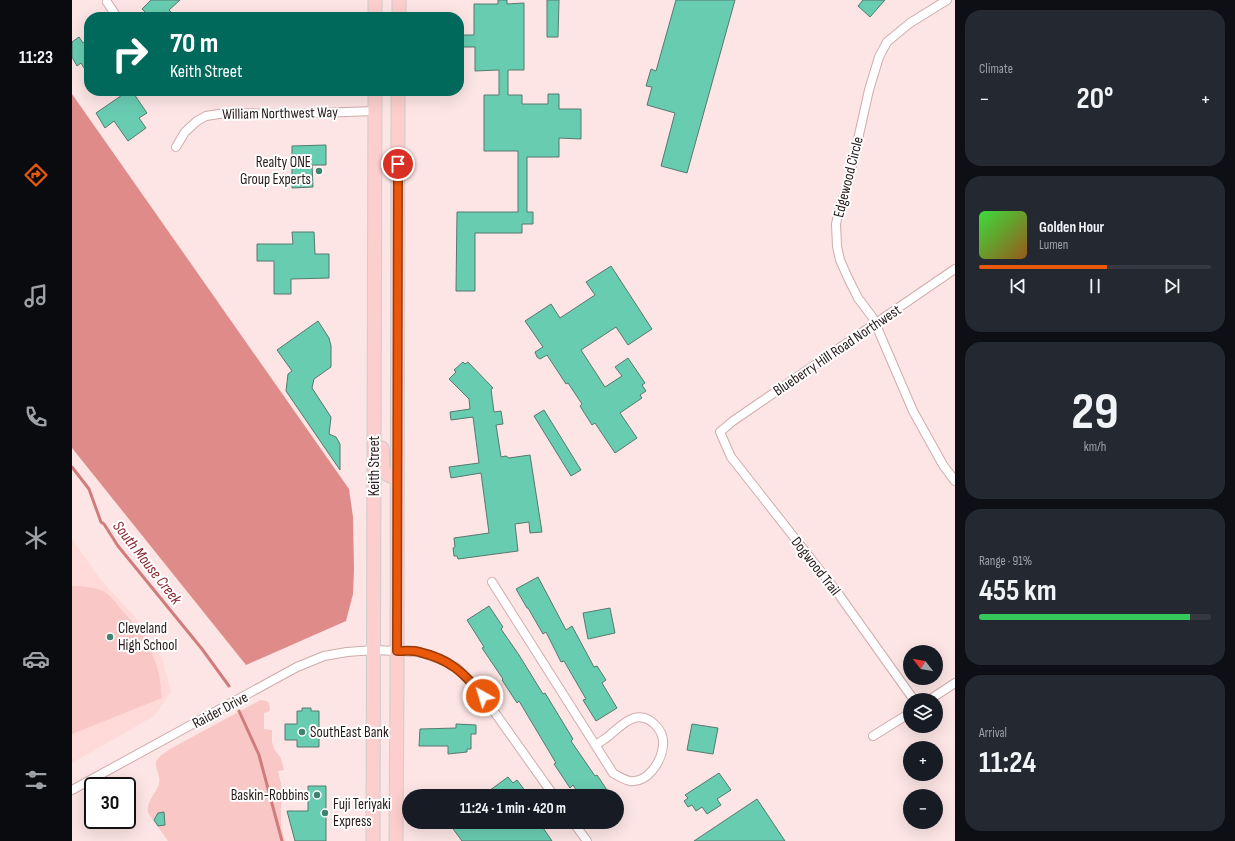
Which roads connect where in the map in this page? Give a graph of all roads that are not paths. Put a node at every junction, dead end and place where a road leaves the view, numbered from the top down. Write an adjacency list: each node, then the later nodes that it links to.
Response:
1 (376, 0): 6 (main road)
2 (399, 0): 7 (main road)
3 (947, 0): 13 (street, Edgewood Circle)
4 (107, 1): 5 (street)
5 (114, 12)
6 (375, 12)
7 (399, 12)
8 (375, 96): 10 (main road, Keith Street)
9 (398, 96): 16 (main road, Keith Street)
10 (375, 111): 11 (street, William Northwest Way); 14 (main road, Keith Street)
11 (176, 147)
12 (955, 269): 13 (street, Blueberry Hill Road Northwest)
13 (876, 323): 15 (street, Blueberry Hill Road Northwest); 17 (street, Edgewood Circle)
14 (374, 394): 16 (main road); 19 (main road, Keith Street)
15 (720, 432): 22 (street, Dogwood Trail)
16 (397, 479): 20 (main road, Keith Street)
17 (955, 481)
18 (492, 582): 26 (street)
19 (374, 650): 20 (street, Raider Drive); 28 (street, Raider Drive); 30 (main road, Keith Street)
20 (397, 651): 27 (street, Raider Drive); 31 (main road, Keith Street)
21 (955, 683): 23 (street)
22 (909, 693)
23 (940, 693)
24 (903, 717): 25 (street)
25 (873, 736)
26 (596, 745): 26 (street)
27 (549, 789)
28 (72, 790)
29 (578, 829): 32 (street)
30 (373, 841)
31 (396, 841)
32 (587, 841)

